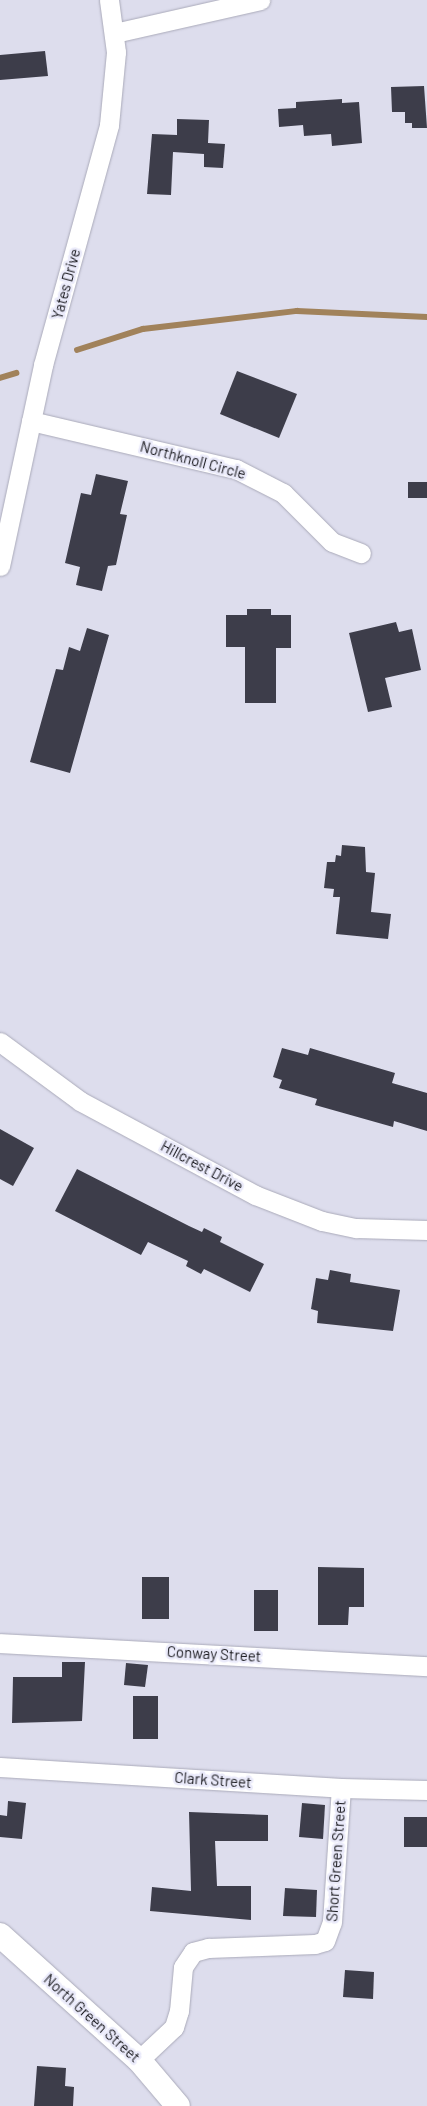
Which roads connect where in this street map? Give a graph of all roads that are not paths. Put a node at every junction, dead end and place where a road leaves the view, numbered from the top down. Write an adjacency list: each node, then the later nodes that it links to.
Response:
1 (110, 0): 3 (street, Yates Drive)
2 (260, 0): 3 (street)
3 (115, 32): 4 (street, Yates Drive)
4 (31, 421): 5 (street, Northknoll Circle); 6 (street, Yates Drive)
5 (361, 553)
6 (0, 566)
7 (0, 1042): 8 (street, Hillcrest Drive)
8 (427, 1230)
9 (0, 1643): 10 (street, Conway Street)
10 (427, 1666)
11 (0, 1767): 12 (street, Clark Street)
12 (341, 1788): 13 (street, Clark Street); 15 (street, Short Green Street)
13 (427, 1790)
14 (0, 1935): 15 (street, North Green Street)
15 (139, 2060): 16 (street, North Green Street)
16 (178, 2106)

